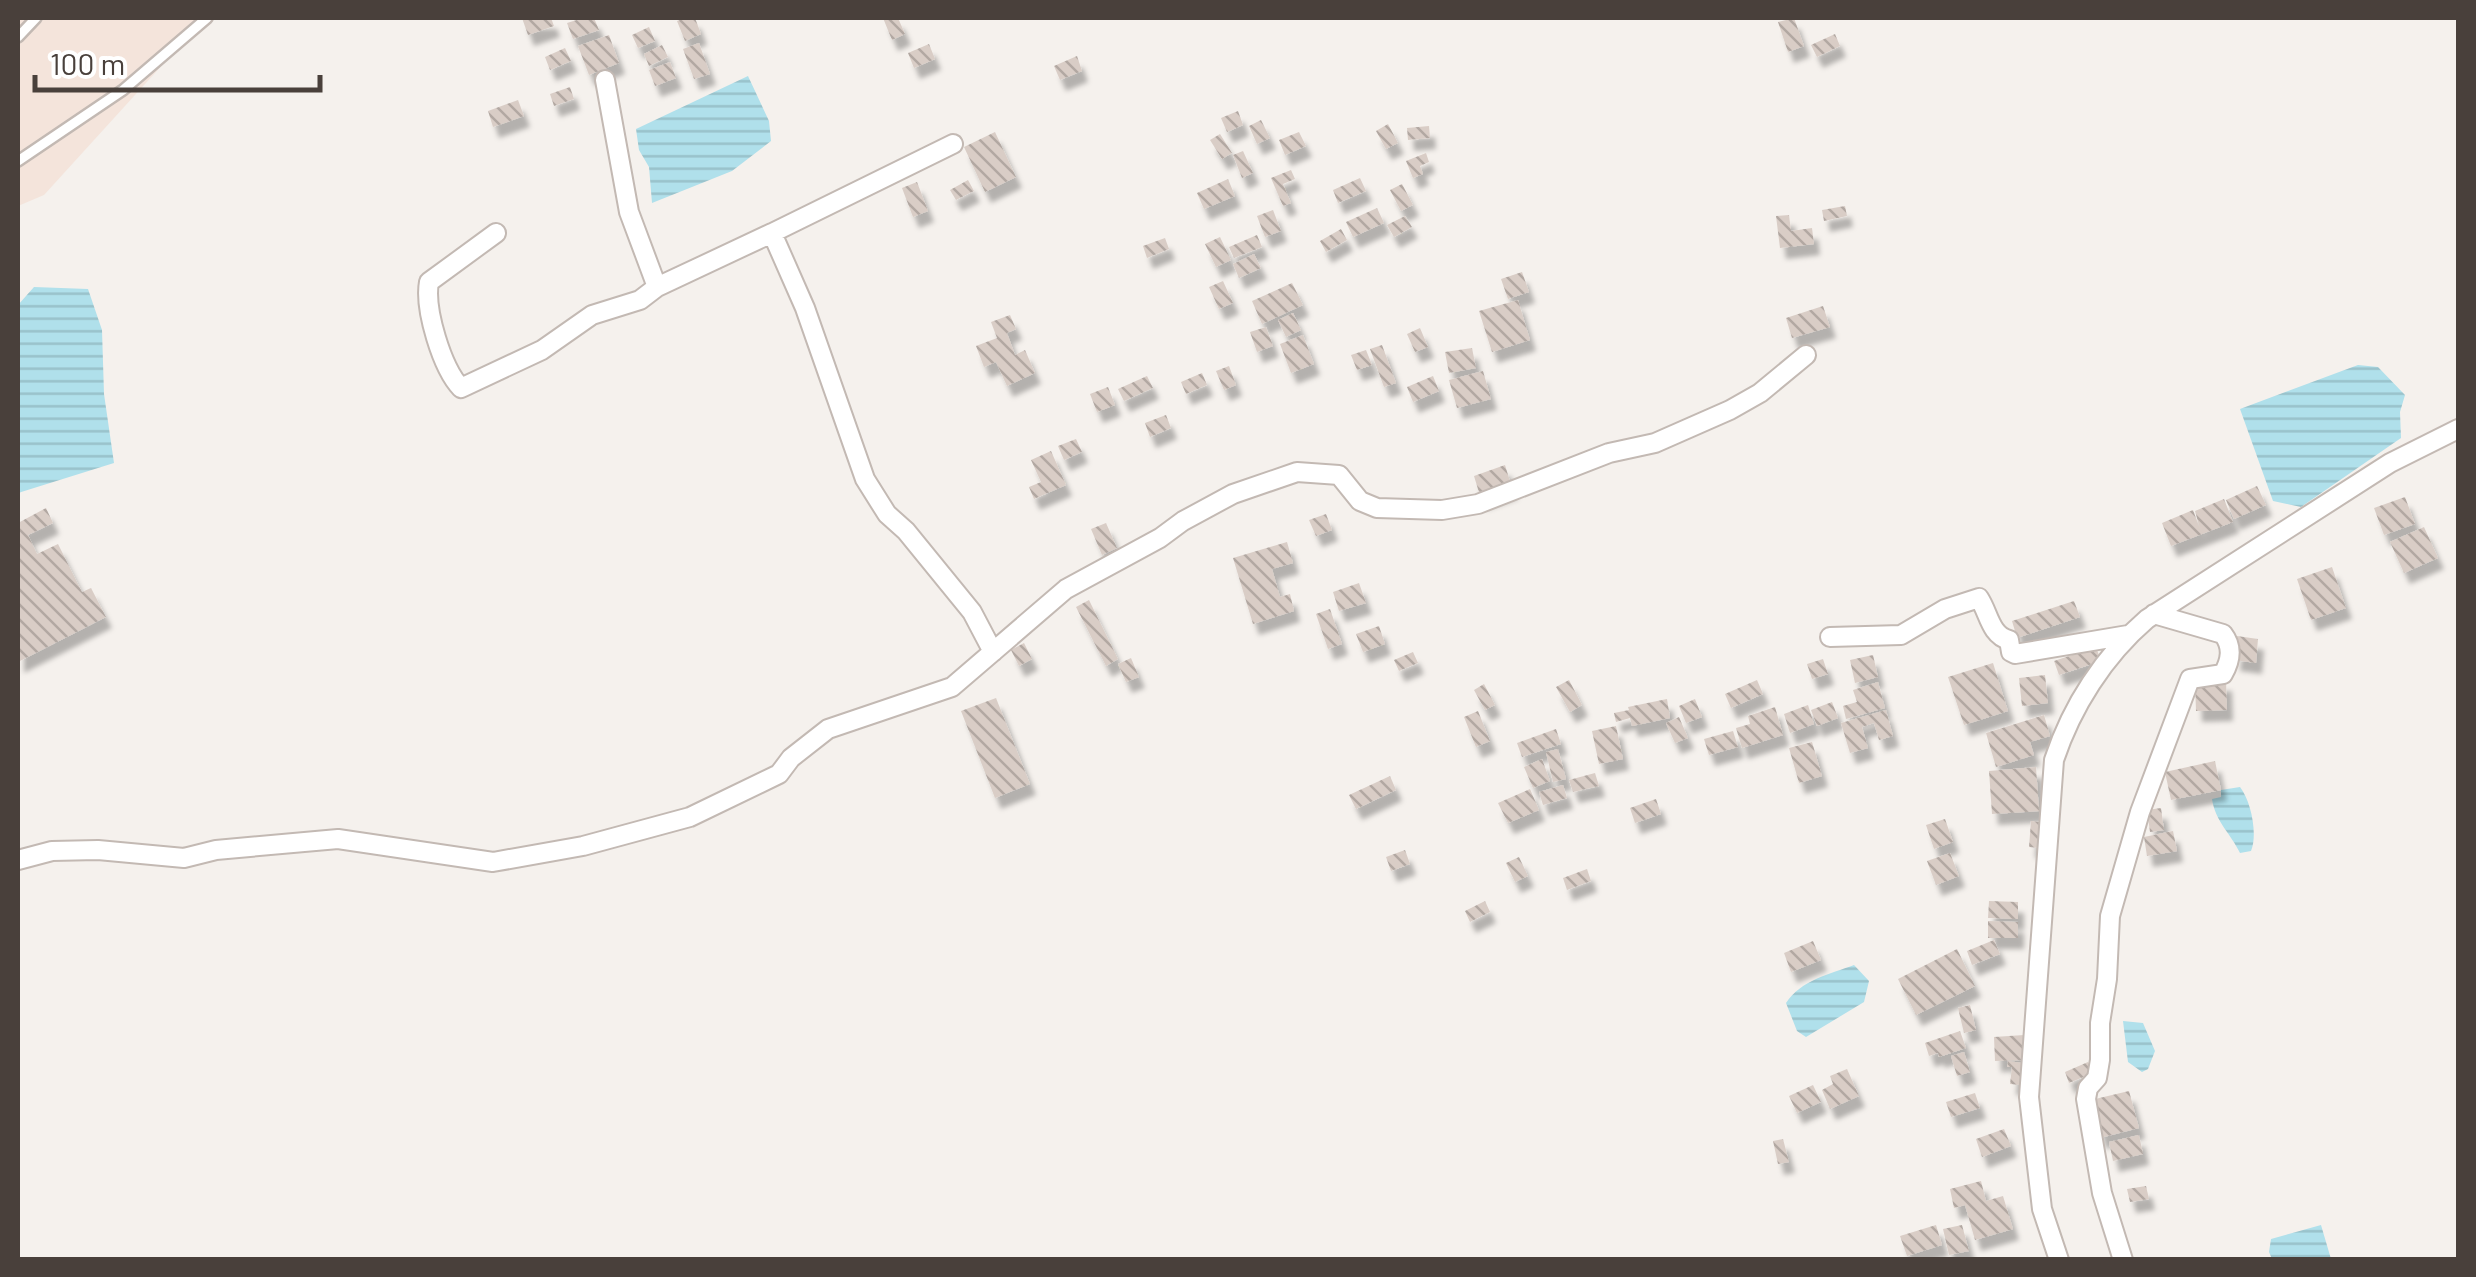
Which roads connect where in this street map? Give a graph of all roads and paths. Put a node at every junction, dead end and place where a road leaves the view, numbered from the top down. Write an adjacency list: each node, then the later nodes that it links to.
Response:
1 (36, 18): 3 (lane)
2 (206, 18): 6 (lane)
3 (18, 38)
4 (605, 80): 9 (street)
5 (953, 144): 8 (street)
6 (18, 161)
7 (496, 233): 9 (street)
8 (772, 233): 9 (street); 15 (street)
9 (657, 287)
10 (1806, 355): 15 (street)
11 (2458, 429): 12 (street)
12 (2154, 614): 13 (street); 18 (street)
13 (2128, 635): 14 (street); 17 (street)
14 (1830, 637)
15 (993, 652): 16 (street)
16 (18, 860)
17 (2059, 1260)
18 (2123, 1260)

